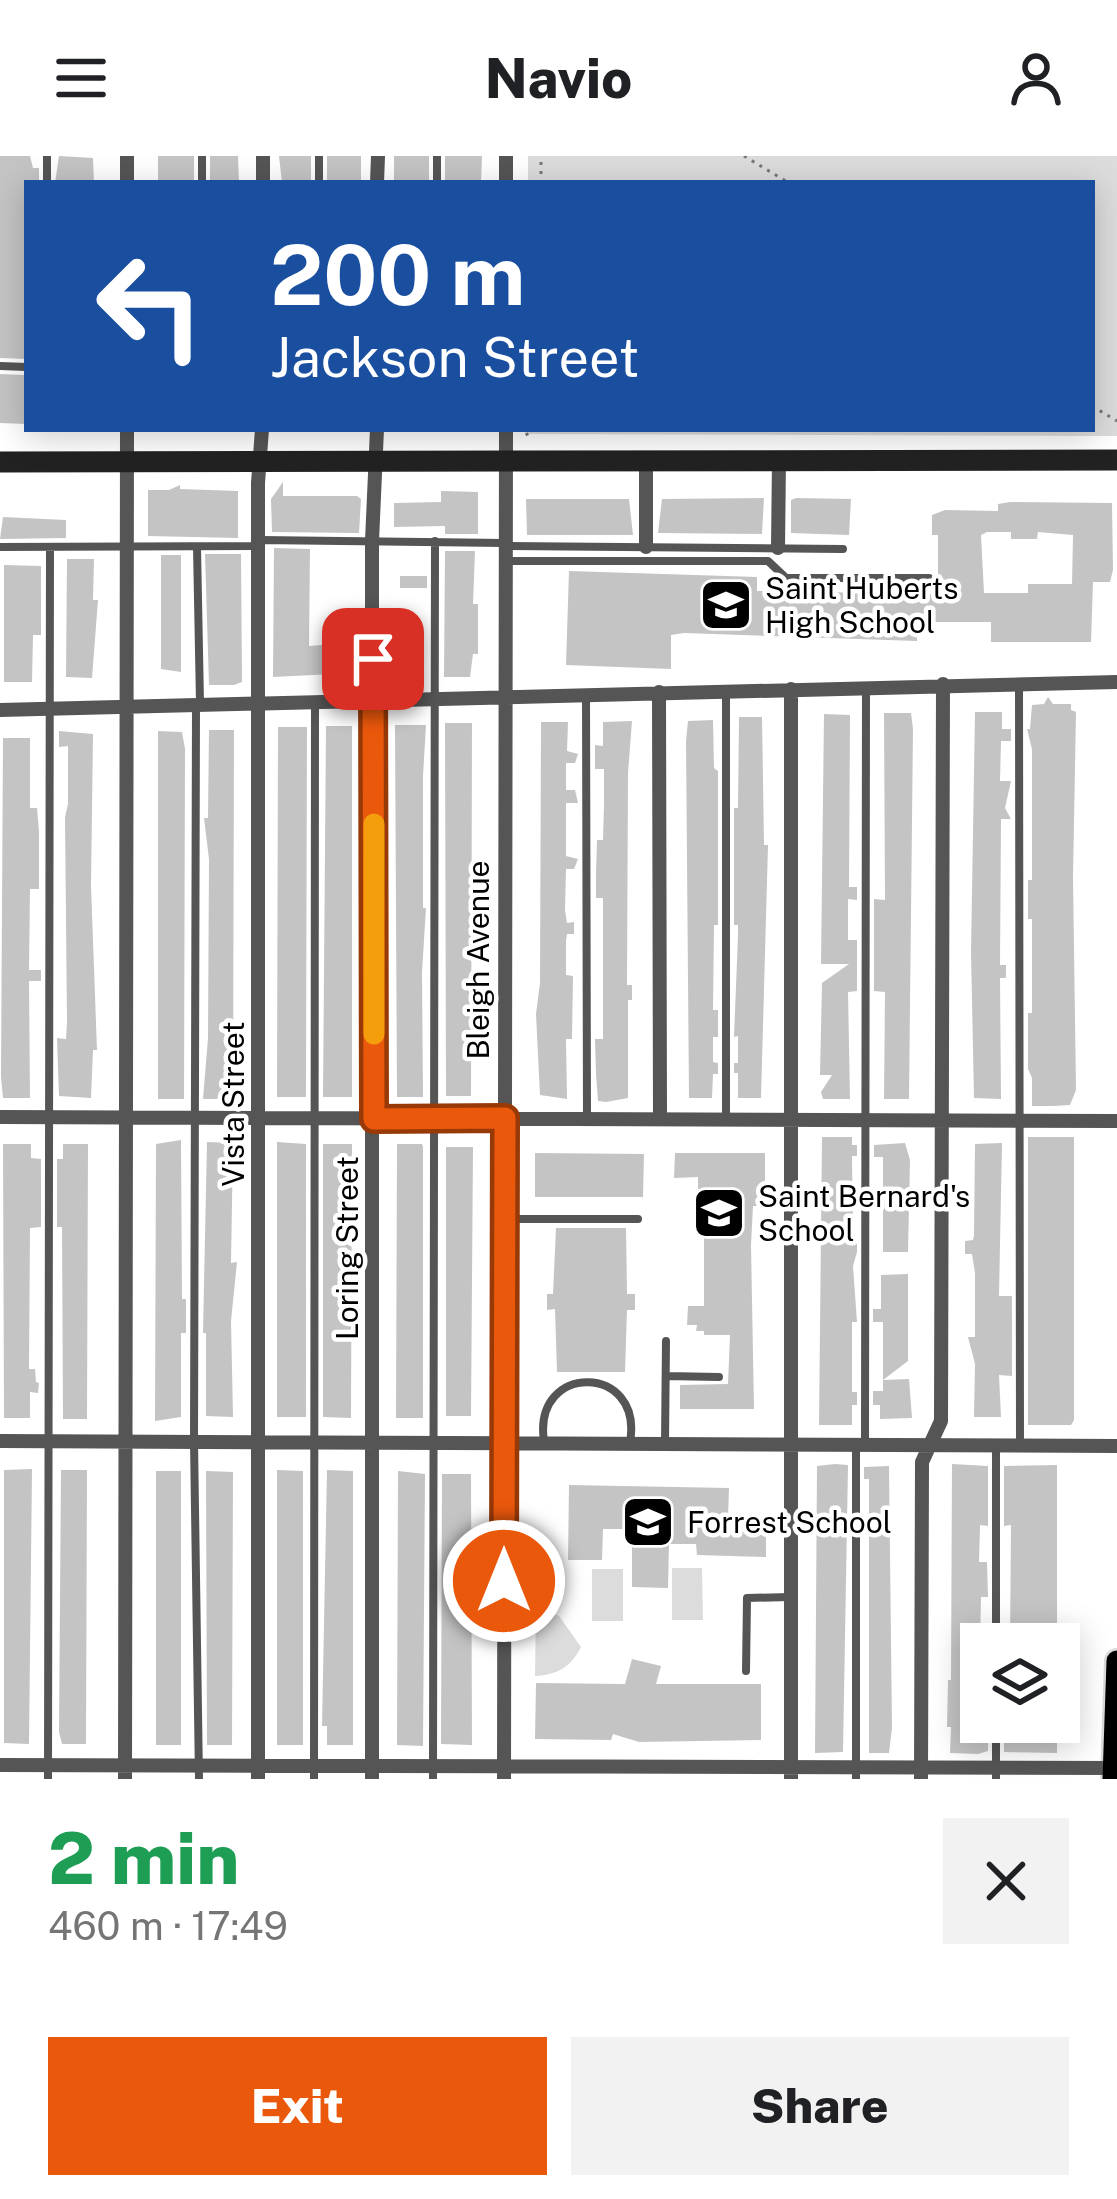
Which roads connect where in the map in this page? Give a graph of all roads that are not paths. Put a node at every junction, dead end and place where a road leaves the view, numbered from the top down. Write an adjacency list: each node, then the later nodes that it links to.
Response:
1 (128, 432): 11 (street)
2 (262, 432): 5 (street, Vista Street)
3 (377, 432): 7 (street, Loring Street)
4 (506, 432): 8 (street, Bleigh Avenue)
5 (261, 459): 7 (street); 11 (street); 15 (street, Vista Street)
6 (779, 459): 9 (street); 10 (street); 21 (street)
7 (376, 460): 8 (street); 13 (street, Loring Street)
8 (506, 460): 9 (street); 23 (street, Bleigh Avenue)
9 (646, 460): 20 (street)
10 (1117, 460)
11 (128, 461): 12 (street); 18 (street)
12 (0, 462)
13 (372, 541): 14 (lane); 15 (lane); 35 (street, Loring Street)
14 (435, 541): 23 (lane); 34 (lane)
15 (260, 543): 19 (lane); 37 (street, Vista Street)
16 (0, 547): 17 (lane)
17 (50, 547): 18 (lane); 40 (lane)
18 (127, 547): 19 (lane); 39 (street)
19 (197, 547): 38 (lane)
20 (646, 547): 21 (lane); 23 (lane)
21 (778, 548): 22 (lane)
22 (843, 549)
23 (506, 550): 24 (lane); 33 (street, Bleigh Avenue)
24 (928, 578)
25 (1117, 682): 26 (street)
26 (1019, 683): 27 (street); 54 (lane)
27 (943, 684): 28 (street); 53 (street)
28 (866, 687): 29 (street); 55 (lane)
29 (791, 689): 30 (street); 57 (street)
30 (726, 691): 31 (street); 56 (lane)
31 (659, 692): 32 (street); 51 (street)
32 (586, 694): 33 (street); 50 (lane)
33 (506, 695): 34 (street); 49 (street, Bleigh Avenue)
34 (435, 698): 35 (street); 48 (lane)
35 (373, 699): 36 (street); 52 (street, Loring Street)
36 (315, 701): 37 (street); 47 (lane)
37 (259, 702): 38 (street); 46 (street, Vista Street)
38 (198, 703): 39 (street); 45 (lane)
39 (127, 705): 40 (street); 43 (street)
40 (48, 708): 41 (street); 42 (lane)
41 (0, 710)
42 (49, 1117): 43 (street); 44 (street); 65 (lane)
43 (126, 1117): 45 (street); 66 (street)
44 (0, 1118)
45 (196, 1118): 46 (street); 67 (lane)
46 (260, 1118): 47 (street); 68 (street, Vista Street)
47 (315, 1118): 52 (street); 69 (lane)
48 (434, 1118): 49 (street); 52 (street); 71 (lane)
49 (505, 1118): 50 (street); 59 (street, Bleigh Avenue)
50 (587, 1118): 51 (street)
51 (660, 1118): 56 (street)
52 (374, 1119): 70 (street, Loring Street)
53 (941, 1119): 54 (street); 55 (street); 77 (street)
54 (1018, 1119): 58 (street); 79 (lane)
55 (866, 1120): 57 (street); 76 (lane)
56 (726, 1121): 57 (street)
57 (790, 1121): 81 (street)
58 (1117, 1121)
59 (505, 1219): 60 (lane); 72 (street, Bleigh Avenue)
60 (638, 1219)
61 (666, 1341): 62 (lane)
62 (666, 1376): 63 (lane); 75 (lane)
63 (718, 1377)
64 (0, 1441): 65 (street)
65 (50, 1441): 66 (street); 88 (lane)
66 (126, 1441): 67 (street); 89 (street)
67 (194, 1441): 68 (street); 90 (lane)
68 (259, 1442): 69 (street); 91 (street, Vista Street)
69 (314, 1442): 70 (street); 92 (lane)
70 (374, 1442): 71 (street); 93 (street, Loring Street)
71 (434, 1442): 72 (street); 94 (lane)
72 (504, 1442): 73 (street); 95 (street, Bleigh Avenue)
73 (544, 1442): 74 (street); 74 (lane)
74 (630, 1442): 75 (street)
75 (665, 1442): 81 (street)
76 (861, 1442): 77 (street); 81 (street); 101 (lane)
77 (933, 1442): 78 (street); 102 (street)
78 (997, 1442): 79 (street); 83 (lane)
79 (1020, 1442): 80 (street)
80 (1117, 1445)
81 (788, 1446): 82 (street)
82 (790, 1597): 85 (lane); 100 (street)
83 (997, 1623)
84 (1117, 1661): 99 (main road)
85 (746, 1671)
86 (997, 1743): 103 (lane)
87 (0, 1765): 88 (street)
88 (48, 1772): 89 (street)
89 (125, 1772): 90 (street)
90 (199, 1772): 91 (street)
91 (258, 1772): 92 (street)
92 (314, 1772): 93 (street)
93 (373, 1772): 94 (street)
94 (434, 1772): 95 (street)
95 (504, 1772): 96 (street)
96 (582, 1772): 97 (street)
97 (659, 1772): 98 (street)
98 (724, 1772): 100 (street)
99 (1114, 1772): 103 (street)
100 (791, 1773): 101 (street)
101 (856, 1773): 102 (street)
102 (921, 1773): 103 (street)
103 (996, 1773)

